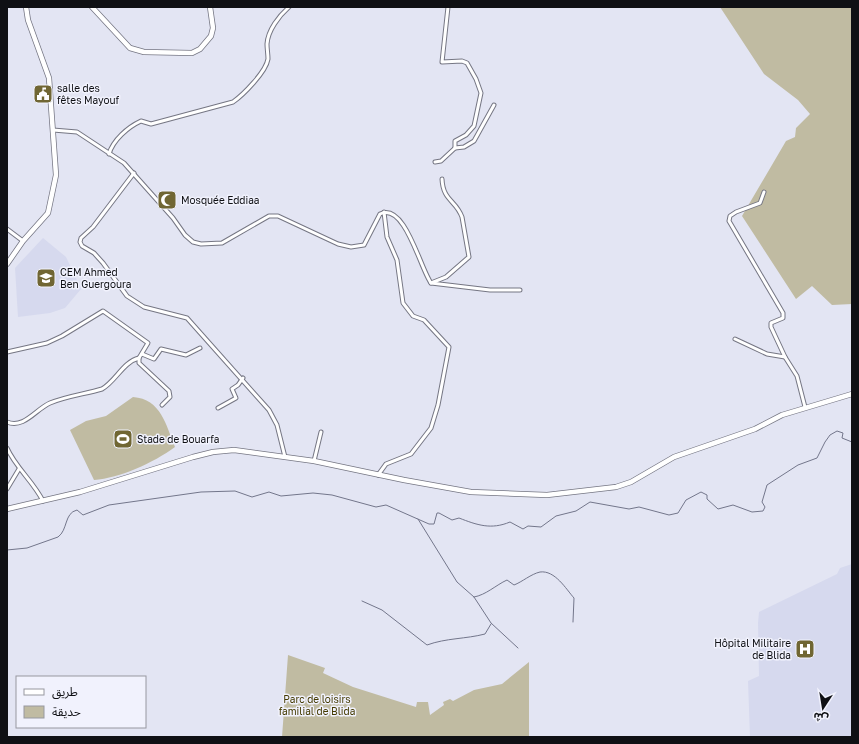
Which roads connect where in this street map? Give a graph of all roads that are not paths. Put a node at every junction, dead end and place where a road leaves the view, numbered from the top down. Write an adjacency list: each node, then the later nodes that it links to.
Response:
1 (26, 7): 7 (street)
2 (92, 7): 3 (street)
3 (210, 7)
4 (289, 7): 9 (street)
5 (448, 7): 8 (street)
6 (494, 105): 8 (street)
7 (53, 130): 9 (street); 16 (street)
8 (455, 148): 10 (street)
9 (109, 154): 11 (street)
10 (435, 162)
11 (134, 173): 14 (street); 26 (street)
12 (442, 179): 18 (street)
13 (764, 192): 24 (street)
14 (384, 212): 18 (street); 37 (street)
15 (7, 229): 16 (street)
16 (23, 241): 17 (street)
17 (7, 264)
18 (431, 283): 19 (street)
19 (520, 290)
20 (734, 339): 24 (street)
21 (200, 348): 23 (street)
22 (7, 352): 23 (street)
23 (142, 354): 25 (street)
24 (785, 357): 29 (street)
25 (140, 358): 28 (street); 31 (street)
26 (242, 378): 30 (street); 34 (street)
27 (852, 394): 29 (street)
28 (162, 405)
29 (805, 407): 37 (street)
30 (218, 408)
31 (7, 422)
32 (321, 432): 35 (street)
33 (7, 448): 36 (street)
34 (285, 457): 35 (street); 39 (street)
35 (314, 461): 37 (street)
36 (19, 469): 38 (street); 39 (street)
37 (378, 475)
38 (7, 490)
39 (43, 502): 40 (street)
40 (7, 509)

